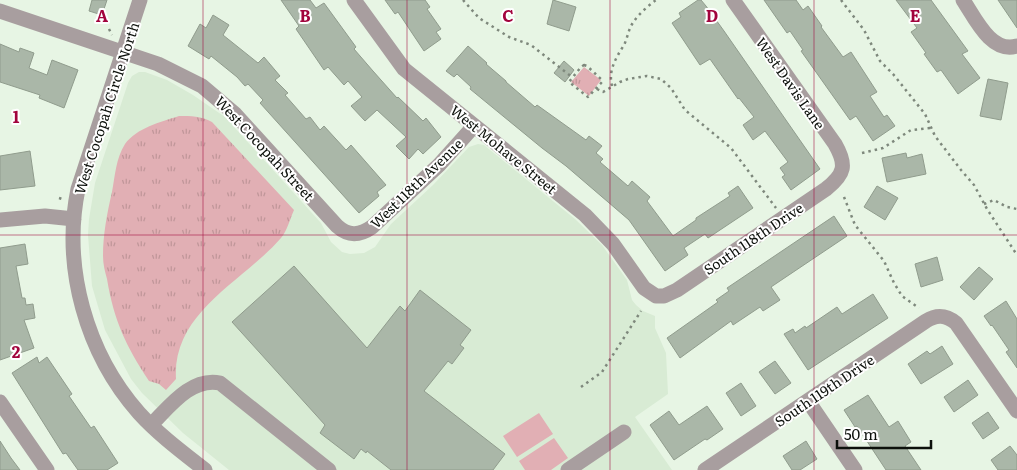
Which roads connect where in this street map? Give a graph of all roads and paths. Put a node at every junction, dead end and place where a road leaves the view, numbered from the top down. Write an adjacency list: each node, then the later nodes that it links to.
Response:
1 (140, 0): 10 (street, West Cocopah Circle North)
2 (354, 0): 14 (street, West Mohave Street)
3 (463, 0): 11 (path)
4 (656, 0): 12 (path)
5 (733, 0): 17 (street, West Davis Lane)
6 (841, 0): 15 (path)
7 (963, 0): 9 (street)
8 (0, 11): 10 (street, West Cocopah Street)
9 (1011, 47)
10 (123, 52): 23 (street, West Cocopah Circle North); 24 (street, West Cocopah Street)
11 (572, 77): 13 (path); 13 (path)
12 (612, 86): 13 (path); 20 (path)
13 (596, 89)
14 (474, 126): 24 (street, West 118th Avenue); 26 (street, West Mohave Street)
15 (931, 128): 16 (path); 19 (path)
16 (862, 153)
17 (843, 169): 26 (street, South 118th Drive)
18 (844, 197): 27 (path)
19 (984, 204): 21 (path); 25 (path)
20 (777, 209)
21 (1017, 209)
22 (0, 220): 23 (street)
23 (74, 220): 33 (street, West Cocopah Circle North)
24 (353, 234)
25 (1017, 255)
26 (656, 296)
27 (919, 308)
28 (641, 311): 29 (path)
29 (581, 387)
30 (808, 401): 32 (street, South 119th Drive); 39 (street, South 119th Drive); 40 (street)
31 (0, 402): 35 (street)
32 (1017, 411)
33 (151, 425): 36 (street, West Cocopah Circle North); 37 (street)
34 (624, 432): 38 (street)
35 (46, 470)
36 (205, 470)
37 (330, 470)
38 (568, 470)
39 (705, 470)
40 (855, 470)

